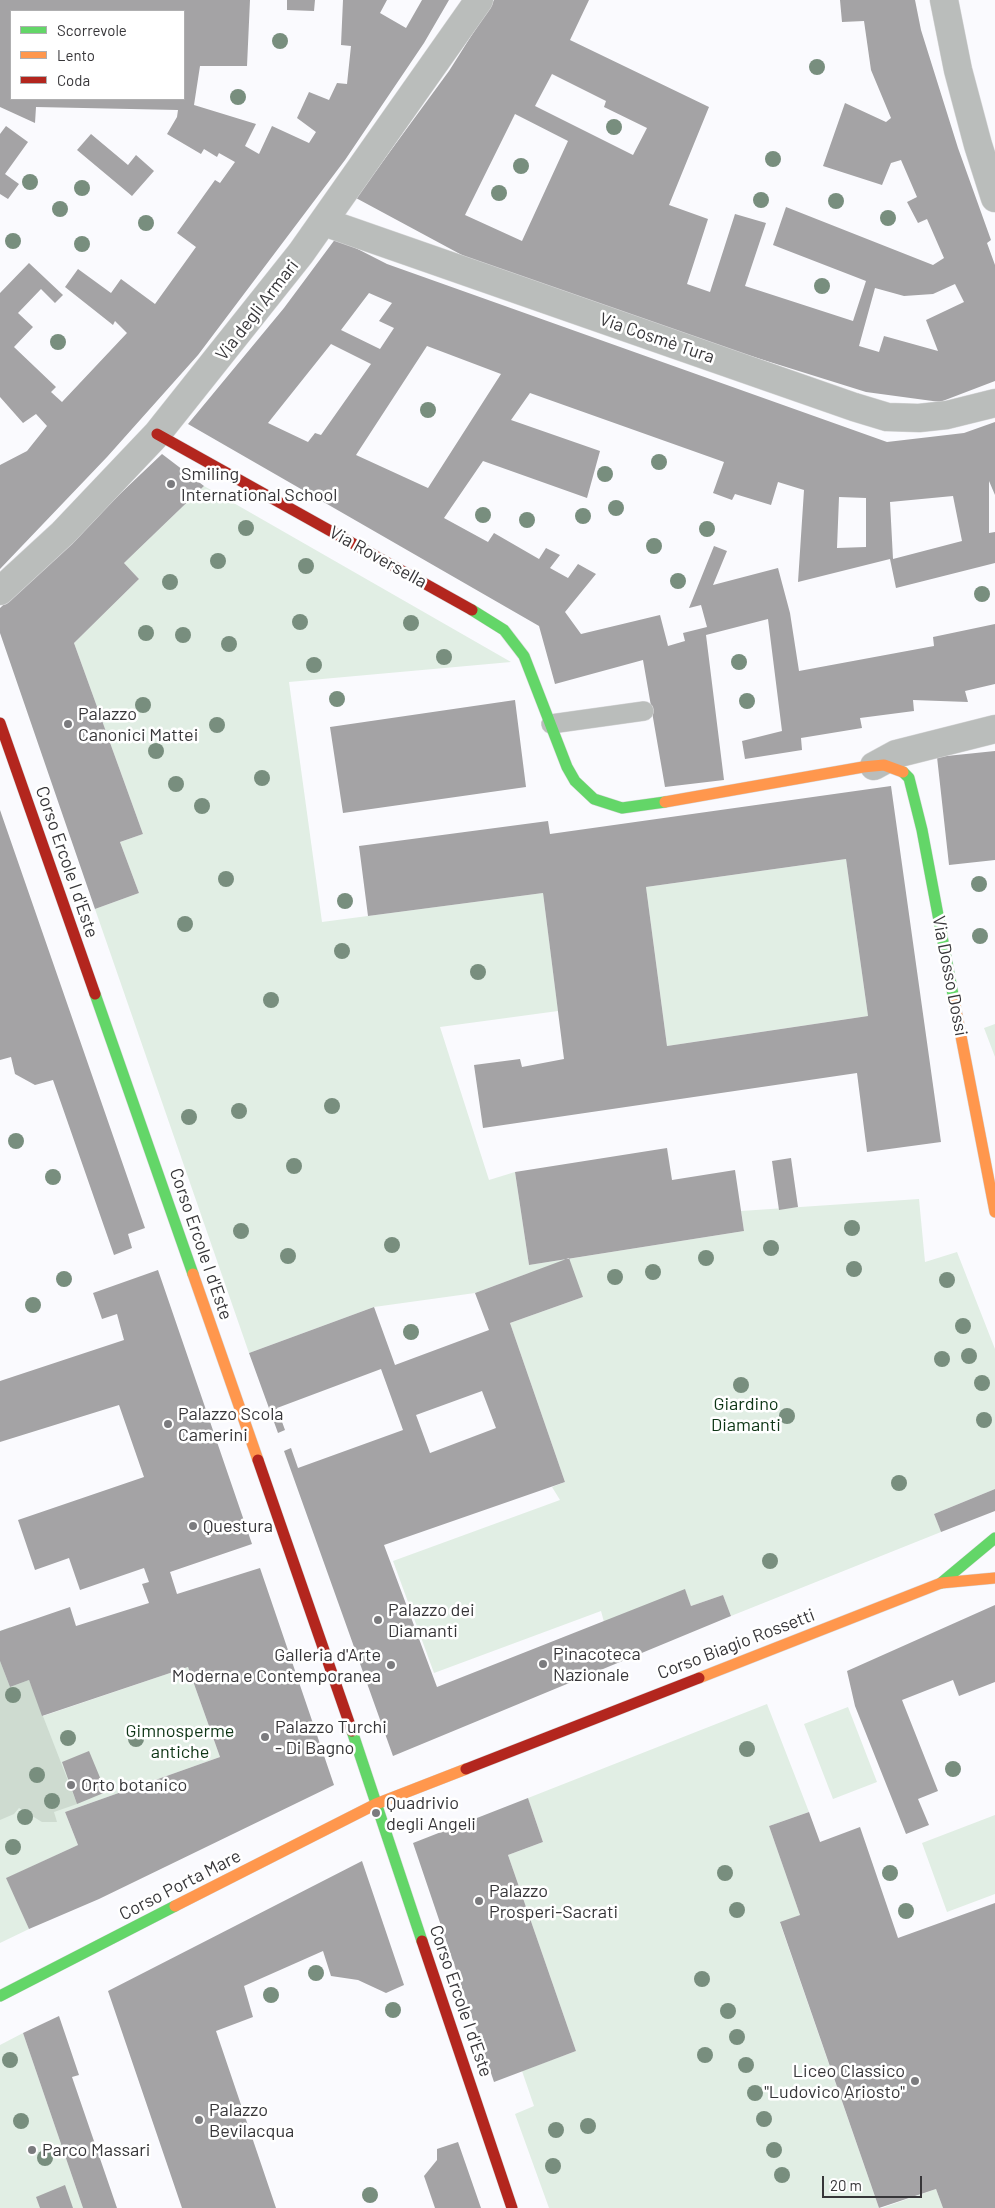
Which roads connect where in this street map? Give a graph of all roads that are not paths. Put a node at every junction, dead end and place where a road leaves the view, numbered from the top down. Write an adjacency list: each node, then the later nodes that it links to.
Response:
1 (479, 0): 4 (street, Via degli Armari)
2 (944, 0): 3 (street)
3 (995, 198)
4 (324, 222): 5 (street, Via Cosmè Tura); 6 (street, Via degli Armari)
5 (995, 403)
6 (157, 434): 7 (street, Via degli Armari); 10 (street, Via Roversella)
7 (0, 591)
8 (644, 711): 10 (lane)
9 (0, 723): 18 (street, Corso Ercole I d'Este)
10 (551, 724): 13 (street, Via Roversella)
11 (995, 730): 12 (street, Via Dosso Dossi)
12 (874, 766): 13 (street, Via Dosso Dossi); 14 (street, Via Dosso Dossi)
13 (672, 802)
14 (995, 1212)
15 (995, 1538): 17 (street, Corso Biagio Rossetti)
16 (995, 1578): 17 (street, Corso Biagio Rossetti)
17 (941, 1583): 18 (street, Corso Biagio Rossetti)
18 (376, 1804): 19 (street, Corso Porta Mare); 20 (street, Corso Ercole I d'Este)
19 (0, 1996)
20 (512, 2208)

